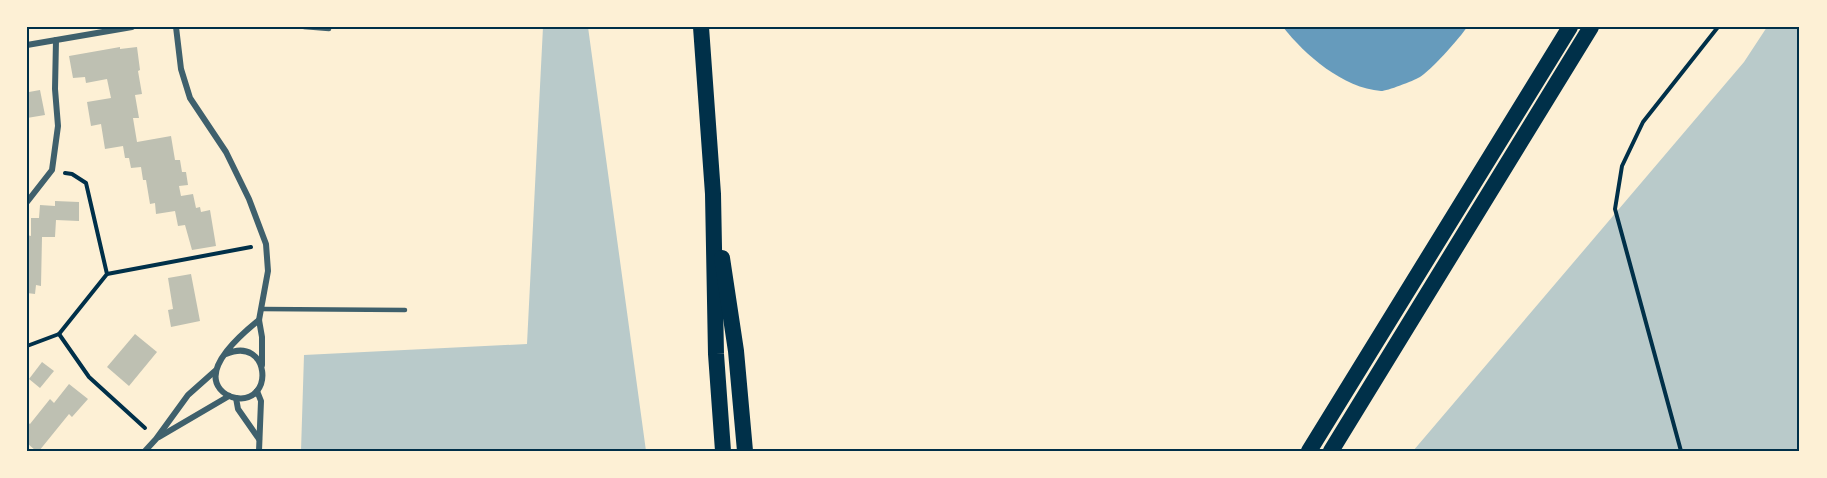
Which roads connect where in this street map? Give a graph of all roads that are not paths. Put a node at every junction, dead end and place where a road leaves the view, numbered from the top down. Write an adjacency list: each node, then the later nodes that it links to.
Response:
1 (132, 27): 8 (street)
2 (176, 27): 12 (street)
3 (304, 27): 7 (lane)
4 (701, 27): 10 (highway)
5 (1570, 27): 27 (highway)
6 (1591, 27): 28 (highway)
7 (329, 29)
8 (56, 40): 9 (street); 11 (street)
9 (27, 45)
10 (713, 194): 25 (highway); 26 (highway)
11 (27, 202)
12 (261, 309): 13 (lane); 14 (street)
13 (405, 310)
14 (260, 320): 15 (street); 16 (street)
15 (226, 354): 16 (street); 17 (street)
16 (262, 365): 18 (street)
17 (215, 371): 19 (street); 21 (street)
18 (257, 391): 20 (street); 22 (street)
19 (229, 396): 20 (street); 21 (street)
20 (237, 398): 22 (street)
21 (156, 439): 23 (street)
22 (260, 440): 24 (street)
23 (145, 451)
24 (259, 451)
25 (723, 451)
26 (745, 451)
27 (1309, 451)
28 (1331, 451)

